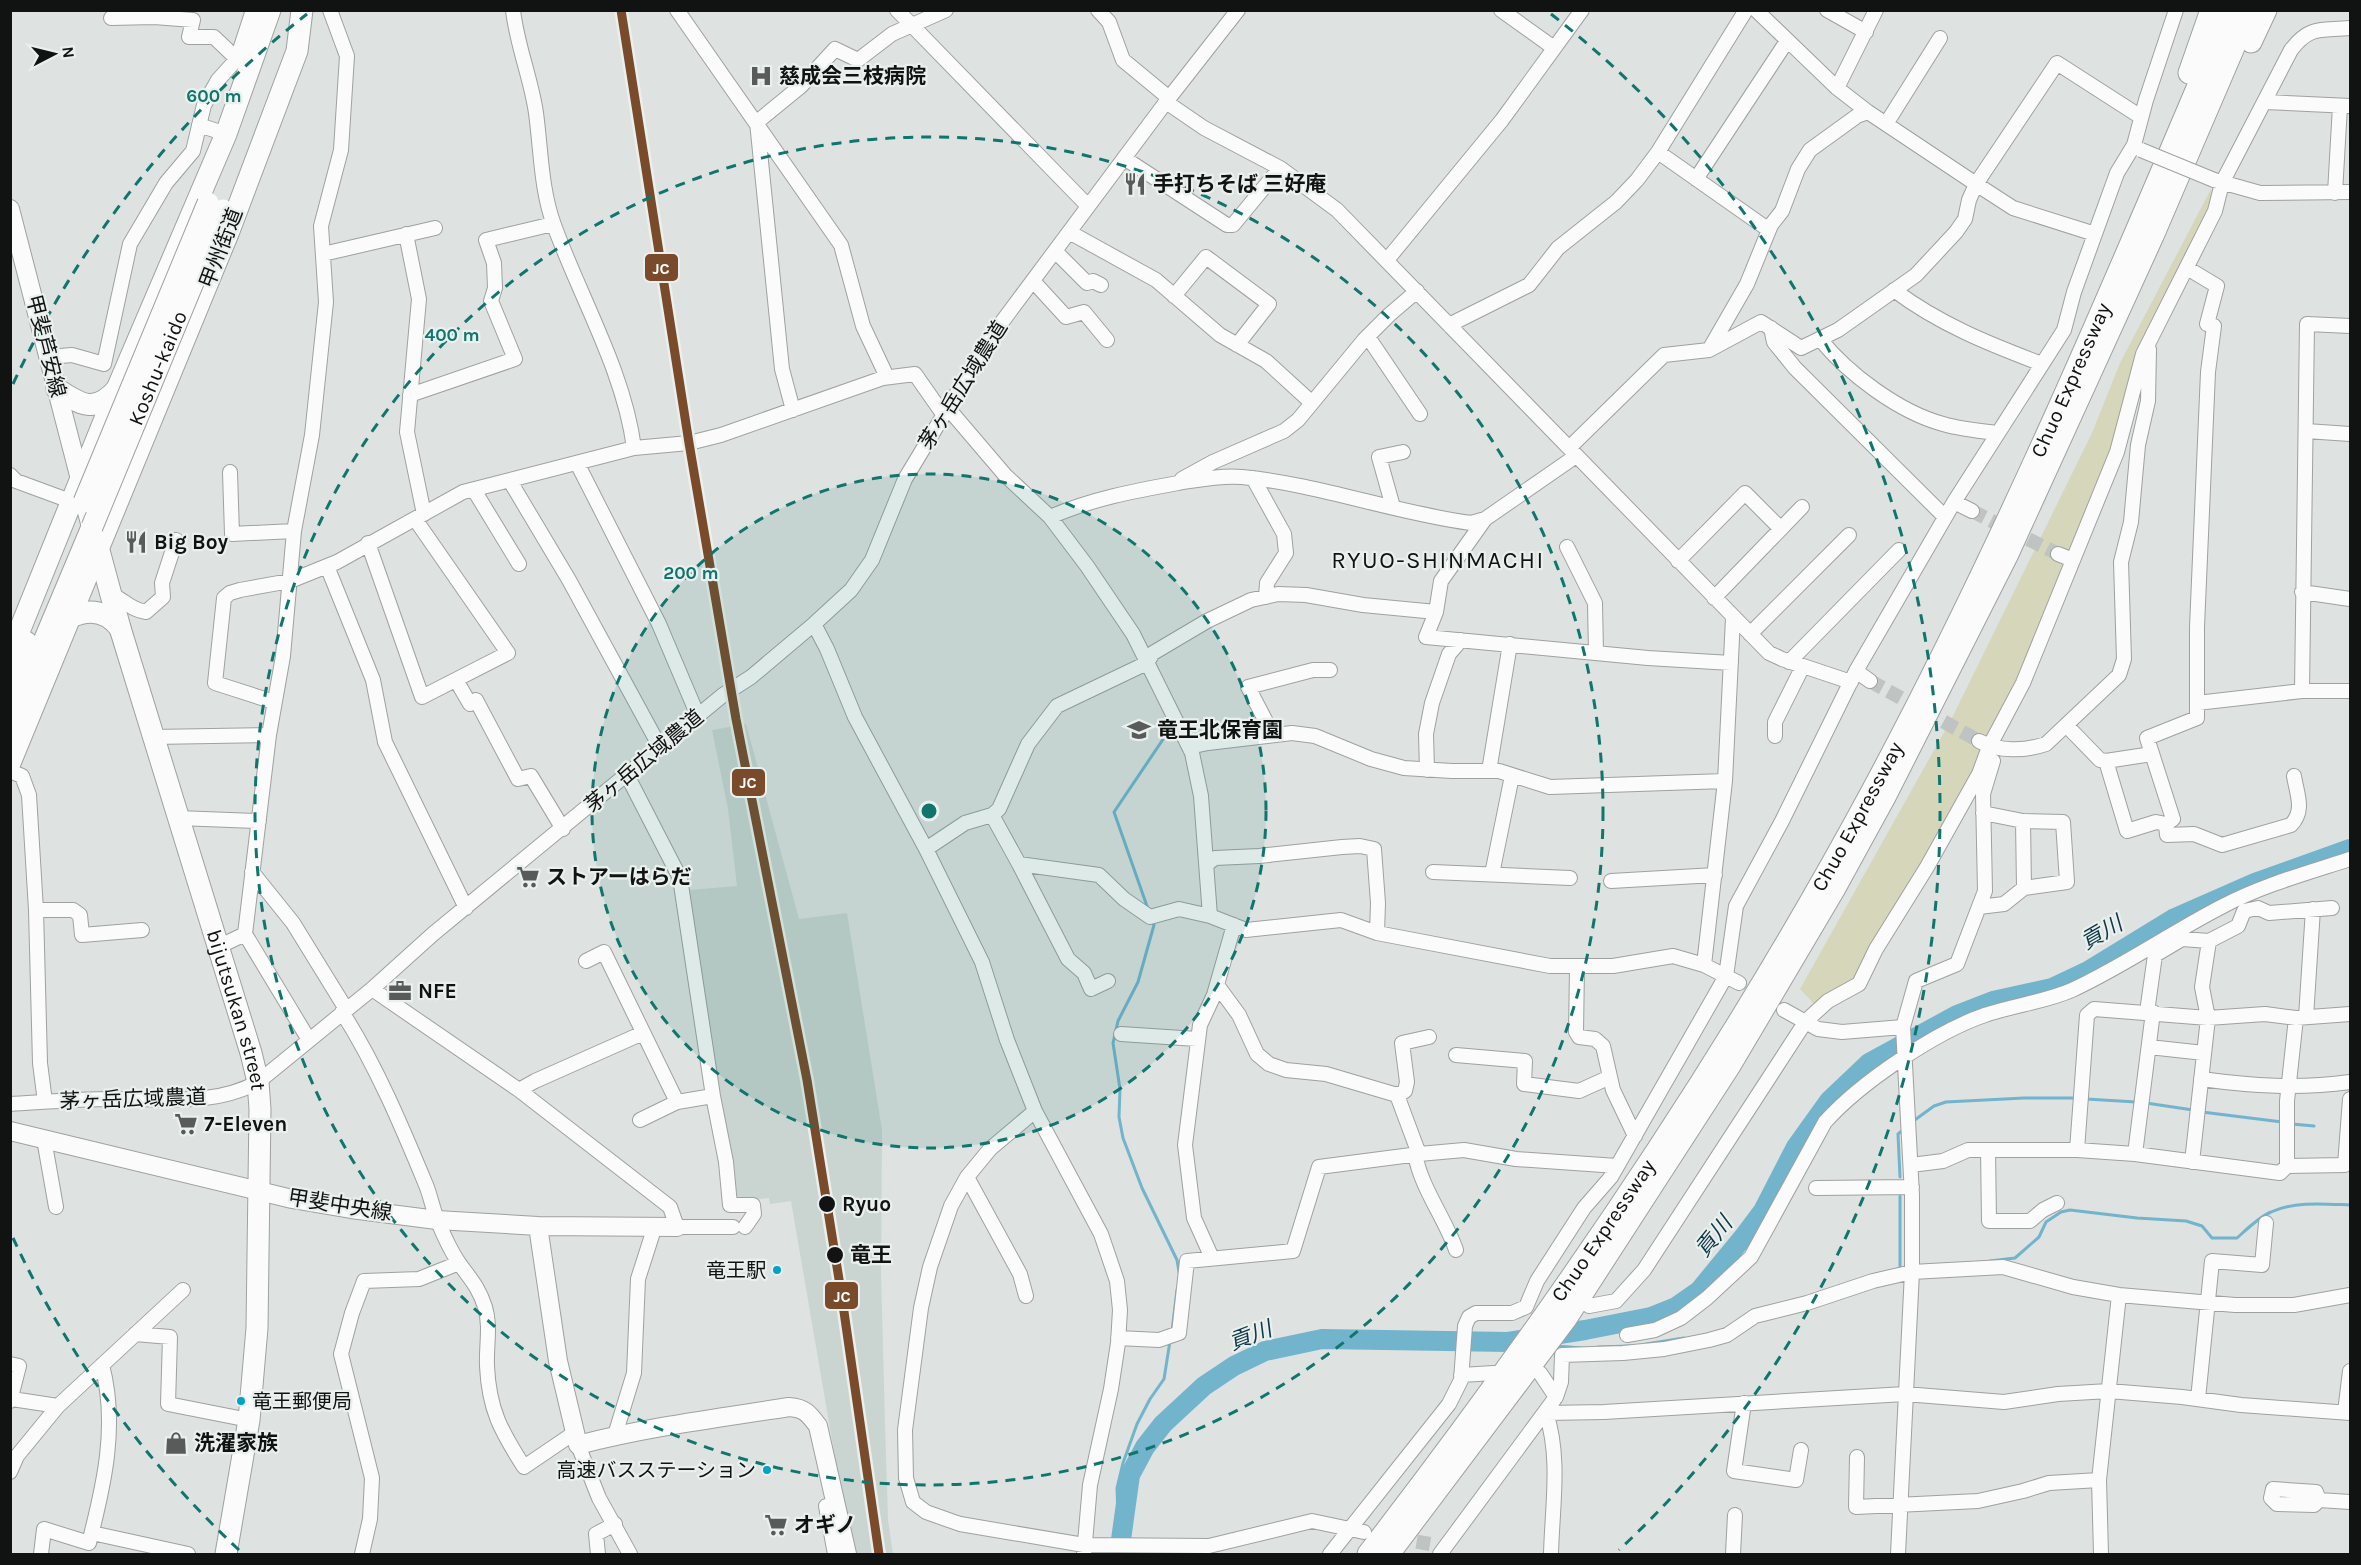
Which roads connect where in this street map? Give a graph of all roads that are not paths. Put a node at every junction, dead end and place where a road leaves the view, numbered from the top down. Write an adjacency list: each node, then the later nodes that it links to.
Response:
1 (253, 10): 31 (street)
2 (270, 10): 41 (highway)
3 (279, 10): 52 (highway, Koshu-kaido)
4 (301, 10): 52 (highway, Koshu-kaido); 118 (highway, 甲州街道)
5 (330, 10): 62 (street)
6 (513, 10): 54 (street)
7 (677, 10): 38 (street)
8 (897, 10): 25 (street)
9 (946, 10): 25 (street)
10 (1098, 10): 33 (street)
11 (1238, 10): 33 (street, 茅ヶ岳広域農道)
12 (1501, 10): 30 (street)
13 (1582, 10): 30 (street)
14 (1746, 10): 43 (street)
15 (1756, 10): 29 (street)
16 (1827, 10): 27 (street)
17 (1876, 10): 27 (street)
18 (2176, 10): 37 (street)
19 (2211, 10): 65 (highway)
20 (2230, 10): 65 (highway, Chuo Expressway)
21 (2250, 10): 60 (highway, Chuo Expressway)
22 (2266, 10): 60 (highway)
23 (193, 15): 24 (street); 31 (street)
24 (111, 18)
25 (910, 25): 38 (street); 51 (street)
26 (2350, 28): 34 (street)
27 (1866, 32): 32 (street)
28 (1940, 38): 39 (street)
29 (1787, 41): 32 (street); 46 (street)
30 (1554, 48): 63 (street)
31 (237, 58): 40 (street)
32 (1837, 88): 36 (street)
33 (1168, 100): 44 (street, 茅ヶ岳広域農道); 45 (street)
34 (2265, 102): 35 (street); 47 (street)
35 (2345, 106): 50 (street)
36 (1868, 112): 39 (street); 56 (street)
37 (2141, 117): 42 (street); 48 (street)
38 (757, 122): 82 (street); 87 (street)
39 (1886, 123): 48 (street)
40 (199, 125): 41 (street); 80 (street)
41 (226, 134): 84 (highway)
42 (2137, 148): 47 (street, bridge); 59 (street)
43 (1658, 152): 46 (street); 71 (street)
44 (1124, 158): 45 (street); 51 (street, 茅ヶ岳広域農道)
45 (1280, 168): 63 (street)
46 (1696, 179): 56 (street)
47 (2218, 182): 50 (street); 64 (street)
48 (1976, 184): 59 (street); 68 (street)
49 (2350, 192): 50 (street)
50 (2335, 193)
51 (1088, 206): 57 (street, 茅ヶ岳広域農道)
52 (216, 207): 147 (highway, Koshu-kaido, bridge); 155 (highway, Koshu-kaido, bridge)
53 (12, 220): 80 (main road, 甲斐芦安線)
54 (553, 224): 85 (street); 93 (street)
55 (435, 228): 58 (street)
56 (1769, 230): 79 (street)
57 (1070, 232): 61 (street, 茅ヶ岳広域農道); 70 (street)
58 (406, 234): 62 (street); 85 (street)
59 (2095, 234): 81 (street)
60 (2153, 236): 282 (highway, Chuo Expressway)
61 (1055, 251): 66 (street, 茅ヶ岳広域農道); 67 (street)
62 (323, 254): 113 (street)
63 (1387, 260): 69 (street)
64 (2187, 268): 78 (street); 153 (street)
65 (2116, 280): 275 (highway, Chuo Expressway)
66 (1033, 281): 76 (street); 88 (street, 茅ヶ岳広域農道)
67 (1101, 285)
68 (1894, 290): 75 (street); 81 (street)
69 (1417, 291): 71 (street); 74 (street)
70 (1174, 296): 77 (street); 77 (street)
71 (1449, 325): 95 (street)
72 (2350, 326): 90 (street)
73 (1771, 328): 75 (street); 79 (street); 110 (street)
74 (1368, 337): 86 (street); 89 (street)
75 (1820, 339): 91 (street)
76 (1107, 340)
77 (1237, 345): 86 (street)
78 (2148, 345): 121 (street); 156 (street)
79 (1709, 350): 95 (street)
80 (49, 357): 83 (main road, 甲斐芦安線)
81 (2042, 364): 91 (street)
82 (887, 377): 87 (street); 88 (street)
83 (57, 389): 84 (highway); 103 (main road, 甲斐芦安線)
84 (117, 389): 103 (highway)
85 (410, 395): 108 (street)
86 (1312, 403): 101 (street)
87 (793, 410): 93 (street)
88 (945, 410): 109 (street); 134 (street, 茅ヶ岳広域農道)
89 (1420, 414)
90 (2306, 431): 92 (street); 126 (street)
91 (1997, 433): 104 (street)
92 (2350, 434)
93 (634, 448): 96 (street)
94 (1403, 452): 105 (street)
95 (1573, 452): 111 (street); 122 (street)
96 (577, 463): 100 (street); 154 (street)
97 (230, 472): 113 (street)
98 (10, 475): 103 (street)
99 (1253, 478): 101 (street); 105 (street); 128 (street)
100 (510, 481): 102 (street); 162 (street)
101 (1172, 484): 109 (street)
102 (474, 490): 108 (street); 123 (street)
103 (77, 493): 118 (highway, bijutsukan street); 140 (highway)
104 (1954, 502): 107 (street); 110 (street)
105 (1393, 507): 111 (street)
106 (1802, 507): 112 (street)
107 (1972, 511)
108 (419, 516): 116 (street); 148 (street)
109 (1050, 517): 142 (street)
110 (1945, 517): 146 (street)
111 (1485, 519): 131 (street)
112 (1781, 529): 122 (street); 129 (street)
113 (294, 531): 125 (street)
114 (1849, 535): 136 (street)
115 (176, 540): 127 (street)
116 (368, 543): 124 (street); 148 (street)
117 (1567, 547): 139 (street)
118 (99, 548): 127 (highway, bijutsukan street); 132 (highway, 甲州街道)
119 (1899, 550): 141 (street)
120 (2058, 554): 121 (street)
121 (2073, 560): 161 (street)
122 (1678, 561): 129 (street)
123 (519, 564)
124 (327, 566): 125 (street); 193 (street)
125 (290, 581): 152 (street); 152 (street)
126 (2302, 591): 130 (street); 150 (street)
127 (111, 594): 135 (highway, bijutsukan street)
128 (1266, 597): 131 (street); 142 (street)
129 (1714, 597): 133 (street)
130 (2350, 599)
131 (1436, 612): 137 (street)
132 (71, 617): 135 (highway); 166 (highway, 甲州街道)
133 (1734, 618): 136 (street); 143 (street)
134 (814, 624): 154 (street, 茅ヶ岳広域農道); 181 (street)
135 (120, 628): 160 (highway, bijutsukan street)
136 (1750, 634): 141 (street)
137 (1461, 640): 138 (street); 167 (street)
138 (1510, 644): 139 (street); 169 (street)
139 (1596, 653): 143 (street)
140 (10, 654)
141 (1789, 662): 144 (street)
142 (1147, 663): 163 (street); 175 (street)
143 (1731, 663): 173 (street)
144 (1803, 666): 146 (street); 159 (street)
145 (1330, 670): 158 (street)
146 (1854, 676): 149 (street); 207 (street)
147 (10, 680)
148 (456, 680): 180 (street)
149 (1870, 681)
150 (2302, 691): 151 (street); 153 (street)
151 (2350, 691)
152 (274, 702): 157 (street)
153 (2197, 703): 164 (street)
154 (698, 716): 162 (street, 茅ヶ岳広域農道)
155 (10, 722)
156 (2067, 726): 161 (street); 165 (street)
157 (269, 735): 160 (street); 177 (street)
158 (1273, 735): 163 (street); 167 (street)
159 (1775, 736)
160 (153, 737): 176 (highway, bijutsukan street)
161 (1988, 745): 174 (street); 218 (street)
162 (660, 747): 170 (street, 茅ヶ岳広域農道)
163 (1189, 747): 184 (street)
164 (2152, 754): 165 (street); 179 (street)
165 (2106, 761): 179 (street)
166 (10, 762)
167 (1427, 770): 169 (street)
168 (10, 771): 196 (street)
169 (1489, 771): 171 (street)
170 (627, 775): 180 (street, 茅ヶ岳広域農道); 236 (street)
171 (1512, 776): 173 (street); 187 (street)
172 (2294, 776): 179 (street)
173 (1725, 781): 188 (street)
174 (1983, 813): 178 (street); 192 (street)
175 (992, 815): 181 (street); 183 (street)
176 (178, 818): 177 (street); 203 (highway, bijutsukan street)
177 (259, 821): 185 (street)
178 (2023, 821): 191 (street); 191 (street)
179 (2166, 824)
180 (562, 829): 193 (street, 茅ヶ岳広域農道)
181 (926, 849): 241 (street)
182 (2350, 859): 228 (street)
183 (1019, 864): 197 (street); 208 (street)
184 (1207, 864): 197 (street); 200 (street)
185 (252, 872): 201 (street); 213 (street)
186 (1433, 872): 187 (street)
187 (1492, 874): 189 (street)
188 (1715, 875): 190 (street); 205 (street)
189 (1570, 878)
190 (1611, 881)
191 (2024, 888): 192 (street)
192 (1979, 907): 219 (street)
193 (466, 908): 211 (street, 茅ヶ岳広域農道)
194 (2332, 908): 195 (street)
195 (2313, 909): 202 (street); 216 (street)
196 (36, 910): 199 (street); 238 (street)
197 (1210, 916): 198 (street)
198 (1234, 926): 200 (street); 210 (street)
199 (142, 930)
200 (1377, 933): 206 (street)
201 (245, 934): 203 (street); 224 (street)
202 (2209, 941): 214 (street); 217 (street)
203 (218, 947): 231 (highway, bijutsukan street)
204 (586, 961): 220 (street)
205 (1704, 965): 206 (street); 207 (street)
206 (1577, 967): 229 (street)
207 (1726, 976): 209 (street); 244 (street)
208 (1108, 981)
209 (1739, 983)
210 (1217, 985): 223 (street); 235 (street)
211 (372, 989): 213 (street, 茅ヶ岳広域農道); 234 (street)
212 (1784, 1010): 218 (street)
213 (344, 1011): 224 (street, 茅ヶ岳広域農道); 260 (street)
214 (2150, 1012): 217 (street); 225 (street); 247 (street)
215 (2350, 1014): 216 (street)
216 (2301, 1017): 217 (street); 233 (street)
217 (2208, 1018): 226 (street)
218 (1805, 1023): 219 (street); 274 (street)
219 (1903, 1027): 228 (street)
220 (643, 1033): 234 (street); 239 (street)
221 (1121, 1034): 223 (street)
222 (1430, 1037): 235 (street)
223 (1197, 1039): 266 (street)
224 (309, 1040): 231 (street, 茅ヶ岳広域農道)
225 (2149, 1047): 226 (street); 249 (street)
226 (2204, 1053): 230 (street)
227 (1456, 1055): 229 (street)
228 (1906, 1057): 251 (street); 279 (street)
229 (1610, 1077): 244 (street)
230 (2202, 1079): 233 (street); 250 (street)
231 (258, 1082): 238 (street, 茅ヶ岳広域農道); 257 (highway, bijutsukan street)
232 (2350, 1082): 233 (street)
233 (2289, 1086): 253 (street)
234 (519, 1090): 264 (street)
235 (1397, 1095): 248 (street)
236 (713, 1096): 239 (street); 264 (street)
237 (2350, 1099): 253 (street)
238 (45, 1102): 240 (street, 茅ヶ岳広域農道)
239 (677, 1102): 242 (street)
240 (10, 1104)
241 (1035, 1111): 254 (street); 278 (street)
242 (639, 1120)
243 (10, 1131): 245 (main road, 甲斐中央線)
244 (1635, 1136): 252 (street)
245 (44, 1140): 257 (main road, 甲斐中央線); 259 (street)
246 (1988, 1150): 247 (street); 251 (street); 258 (street)
247 (2077, 1150): 249 (street)
248 (1417, 1154): 252 (street); 265 (street); 266 (street)
249 (2135, 1154): 250 (street)
250 (2192, 1162): 253 (street)
251 (1911, 1165): 255 (street)
252 (1617, 1166): 275 (street)
253 (2287, 1166)
254 (967, 1177): 272 (street); 310 (street)
255 (1912, 1187): 256 (street); 268 (street)
256 (1816, 1188)
257 (258, 1191): 260 (main road, 甲斐中央線); 294 (highway, bijutsukan street)
258 (2057, 1203)
259 (56, 1208)
260 (437, 1220): 262 (main road, 甲斐中央線); 267 (street)
261 (2266, 1223): 273 (street)
262 (538, 1226): 263 (main road, 甲斐中央線); 296 (main road)
263 (655, 1226): 264 (main road, 甲斐中央線); 295 (street)
264 (677, 1227)
265 (1456, 1250)
266 (1212, 1258): 278 (street)
267 (459, 1263): 296 (street); 315 (street)
268 (1912, 1268): 270 (street); 279 (street); 286 (street)
269 (183, 1290): 276 (street)
270 (2119, 1294): 273 (street); 285 (street)
271 (2350, 1295): 273 (street)
272 (1026, 1296)
273 (2207, 1302): 288 (street)
274 (1589, 1306)
275 (1538, 1311): 282 (highway, Chuo Expressway); 284 (street)
276 (135, 1334): 281 (street); 294 (street)
277 (1627, 1335): 279 (street)
278 (1118, 1338): 310 (street)
279 (1657, 1340): 287 (street)
280 (10, 1364): 289 (street)
281 (102, 1365): 291 (street); 308 (street)
282 (1519, 1369): 284 (street); 287 (street); 321 (highway, Chuo Expressway); 322 (highway, Chuo Expressway)
283 (2350, 1371): 292 (street)
284 (1461, 1375): 307 (street)
285 (2109, 1391): 286 (street); 288 (street); 300 (street)
286 (1905, 1394): 290 (street); 304 (street)
287 (1556, 1397): 293 (street)
288 (2198, 1399): 292 (street)
289 (11, 1400): 291 (street)
290 (1744, 1403): 293 (street); 297 (street)
291 (58, 1406): 299 (street)
292 (2348, 1412)
293 (1546, 1413): 309 (street); 323 (street)
294 (249, 1420): 314 (highway, bijutsukan street)
295 (615, 1435): 296 (main road); 303 (main road)
296 (576, 1439): 306 (street)
297 (1800, 1449)
298 (1857, 1457): 304 (street)
299 (10, 1472)
300 (2099, 1480): 304 (street); 326 (street)
301 (2319, 1500): 302 (street)
302 (2350, 1502)
303 (836, 1504): 318 (street); 319 (main road)
304 (1901, 1506): 325 (street)
305 (1736, 1515): 324 (street)
306 (615, 1524): 316 (street); 317 (street)
307 (1357, 1530): 310 (street); 320 (street)
308 (89, 1544): 311 (street); 312 (street)
309 (1438, 1549)
310 (1084, 1550)
311 (161, 1551): 313 (street)
312 (41, 1554)
313 (188, 1554)
314 (226, 1554)
315 (362, 1554)
316 (598, 1554)
317 (630, 1554)
318 (836, 1554)
319 (847, 1554)
320 (1330, 1554)
321 (1368, 1554)
322 (1389, 1554)
323 (1551, 1554)
324 (1733, 1554)
325 (1898, 1554)
326 (2101, 1554)

